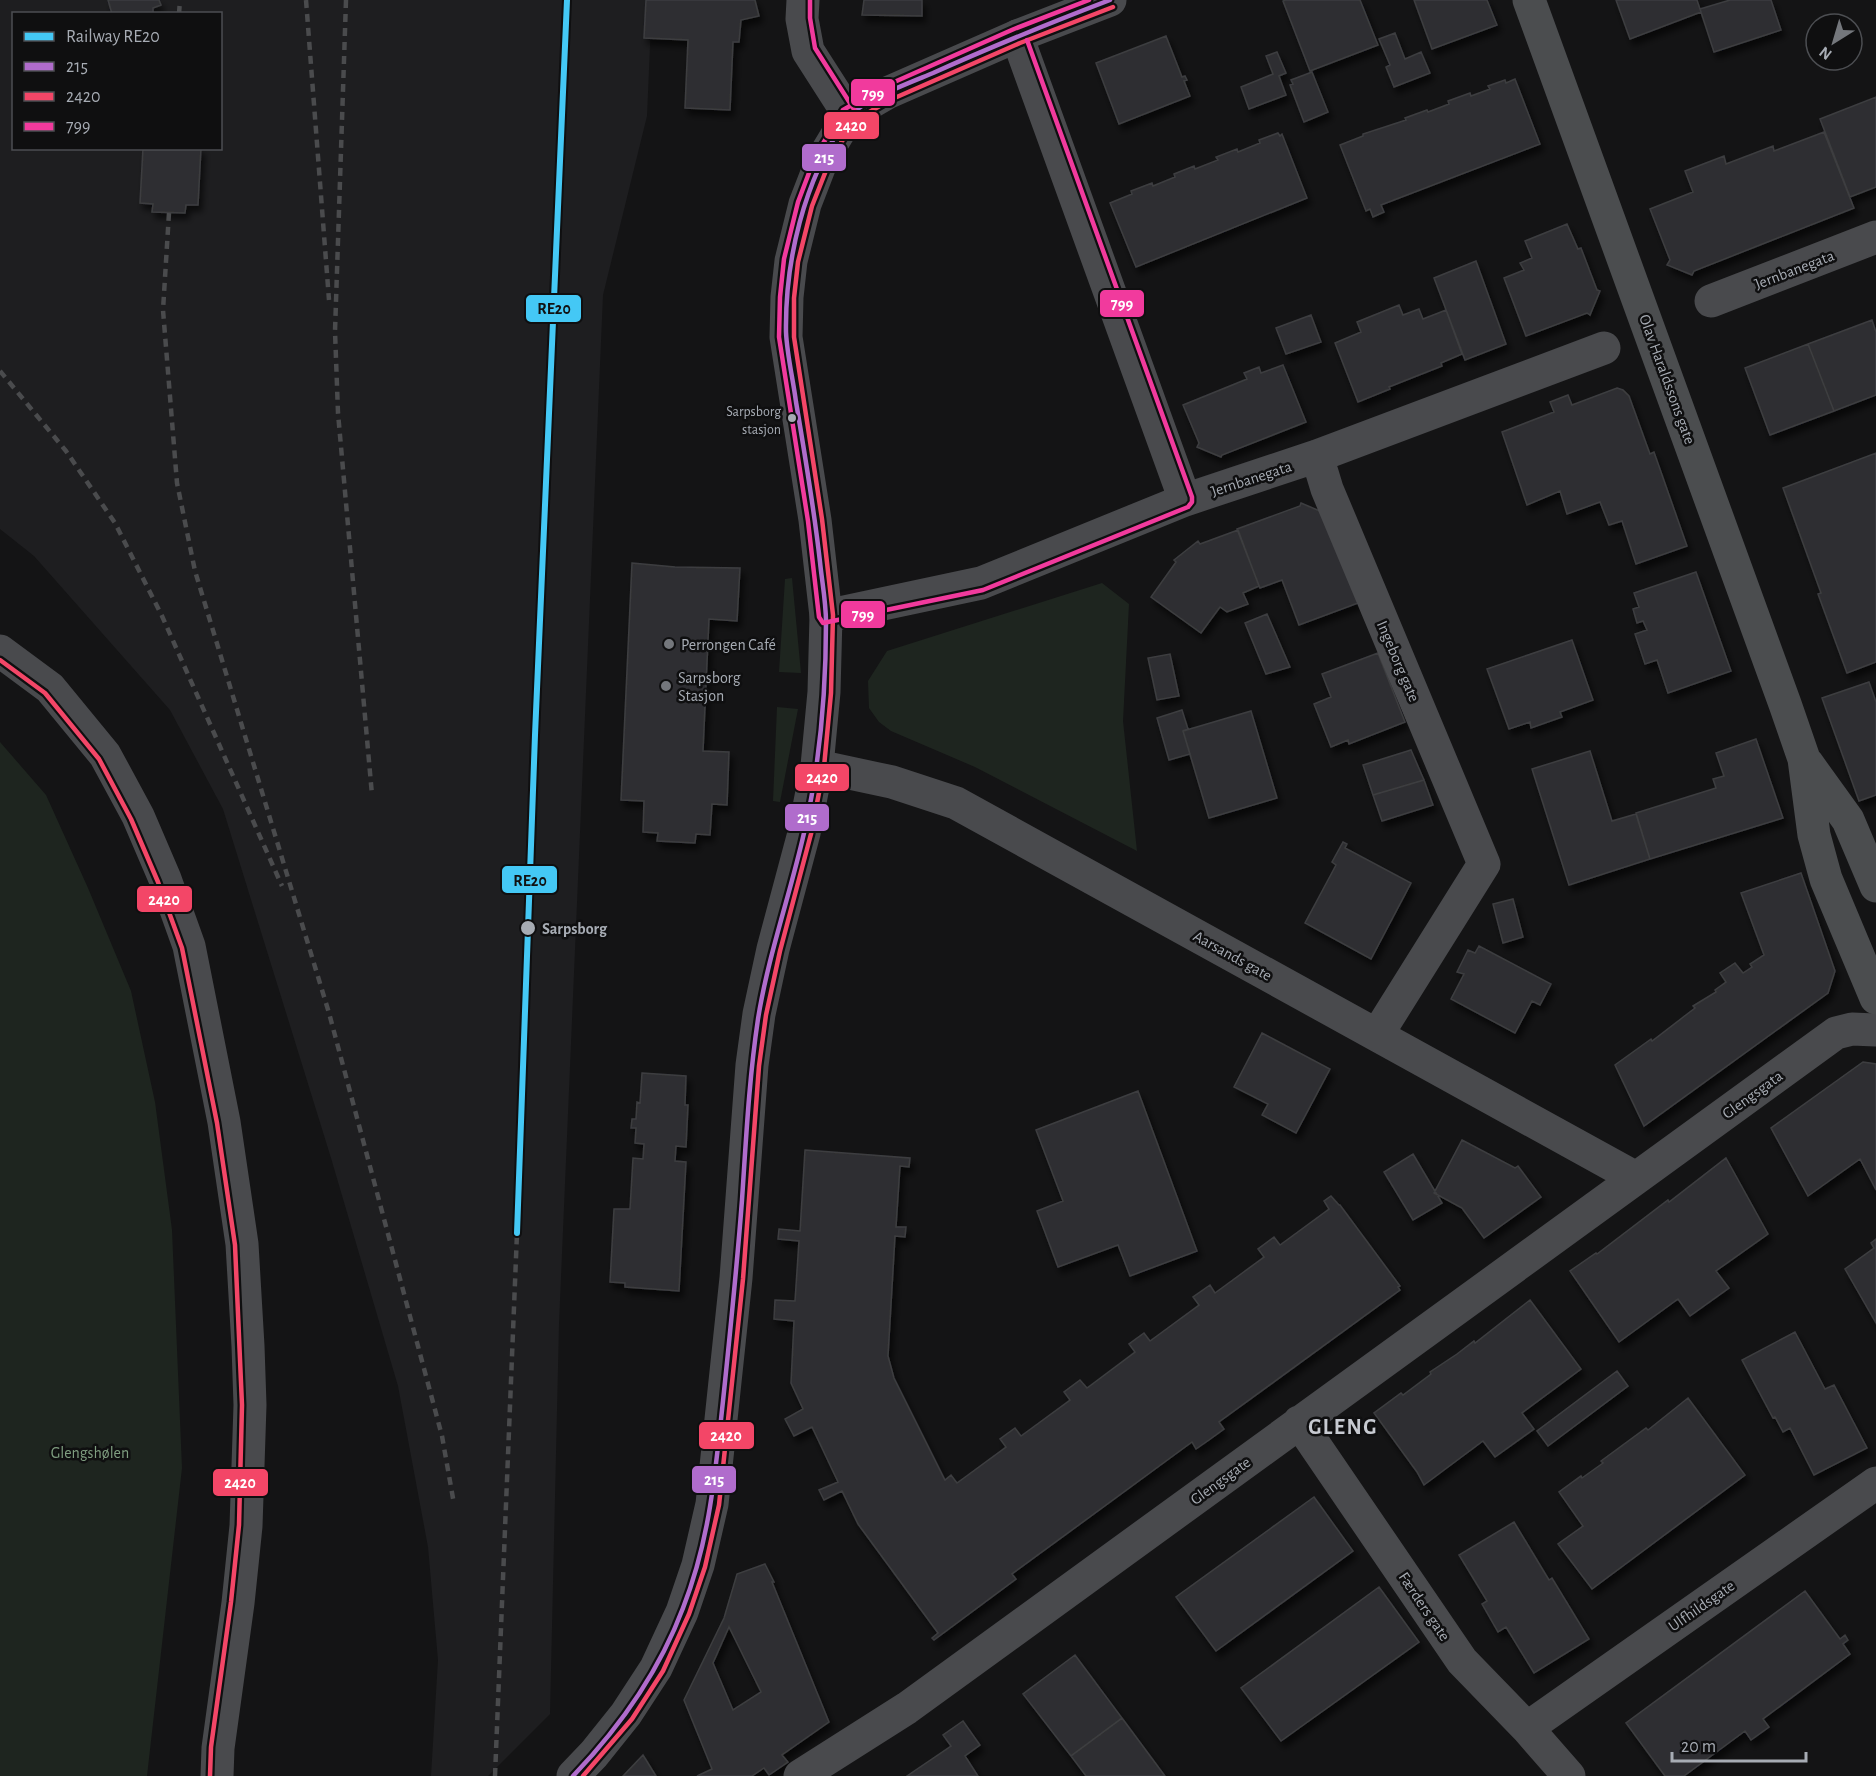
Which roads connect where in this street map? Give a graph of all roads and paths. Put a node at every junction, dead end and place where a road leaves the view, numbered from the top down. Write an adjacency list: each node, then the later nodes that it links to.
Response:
1 (803, 0): 5 (street)
2 (1110, 0): 4 (street)
3 (1529, 0): 13 (main road, Olav Haraldssons gate)
4 (1017, 36): 5 (street); 10 (street)
5 (849, 115): 11 (street)
6 (1876, 237): 7 (street, Jernbanegata)
7 (1711, 301)
8 (1604, 348): 9 (street, Jernbanegata)
9 (1317, 456): 10 (street, Jernbanegata); 18 (street, Ingeborg gate)
10 (1185, 500): 11 (street, Jernbanegata)
11 (826, 616): 14 (street)
12 (0, 651): 23 (street)
13 (1804, 759): 15 (main road, Olav Haraldssons gate); 16 (main road, Olav Haraldssons gate)
14 (817, 766): 18 (street, Aarsands gate); 24 (street)
15 (1876, 886)
16 (1876, 998)
17 (1864, 1029): 19 (street, Glengsgata)
18 (1377, 1035): 19 (street, Aarsands gate)
19 (1636, 1178): 20 (street, Glengsgate)
20 (1299, 1422): 22 (street, Færders gate); 25 (street, Glengsgate)
21 (1876, 1483): 22 (street, Ulfhildsgate)
22 (1527, 1728): 26 (street, Færders gate)
23 (217, 1776)
24 (573, 1776)
25 (800, 1776)
26 (1569, 1776)

